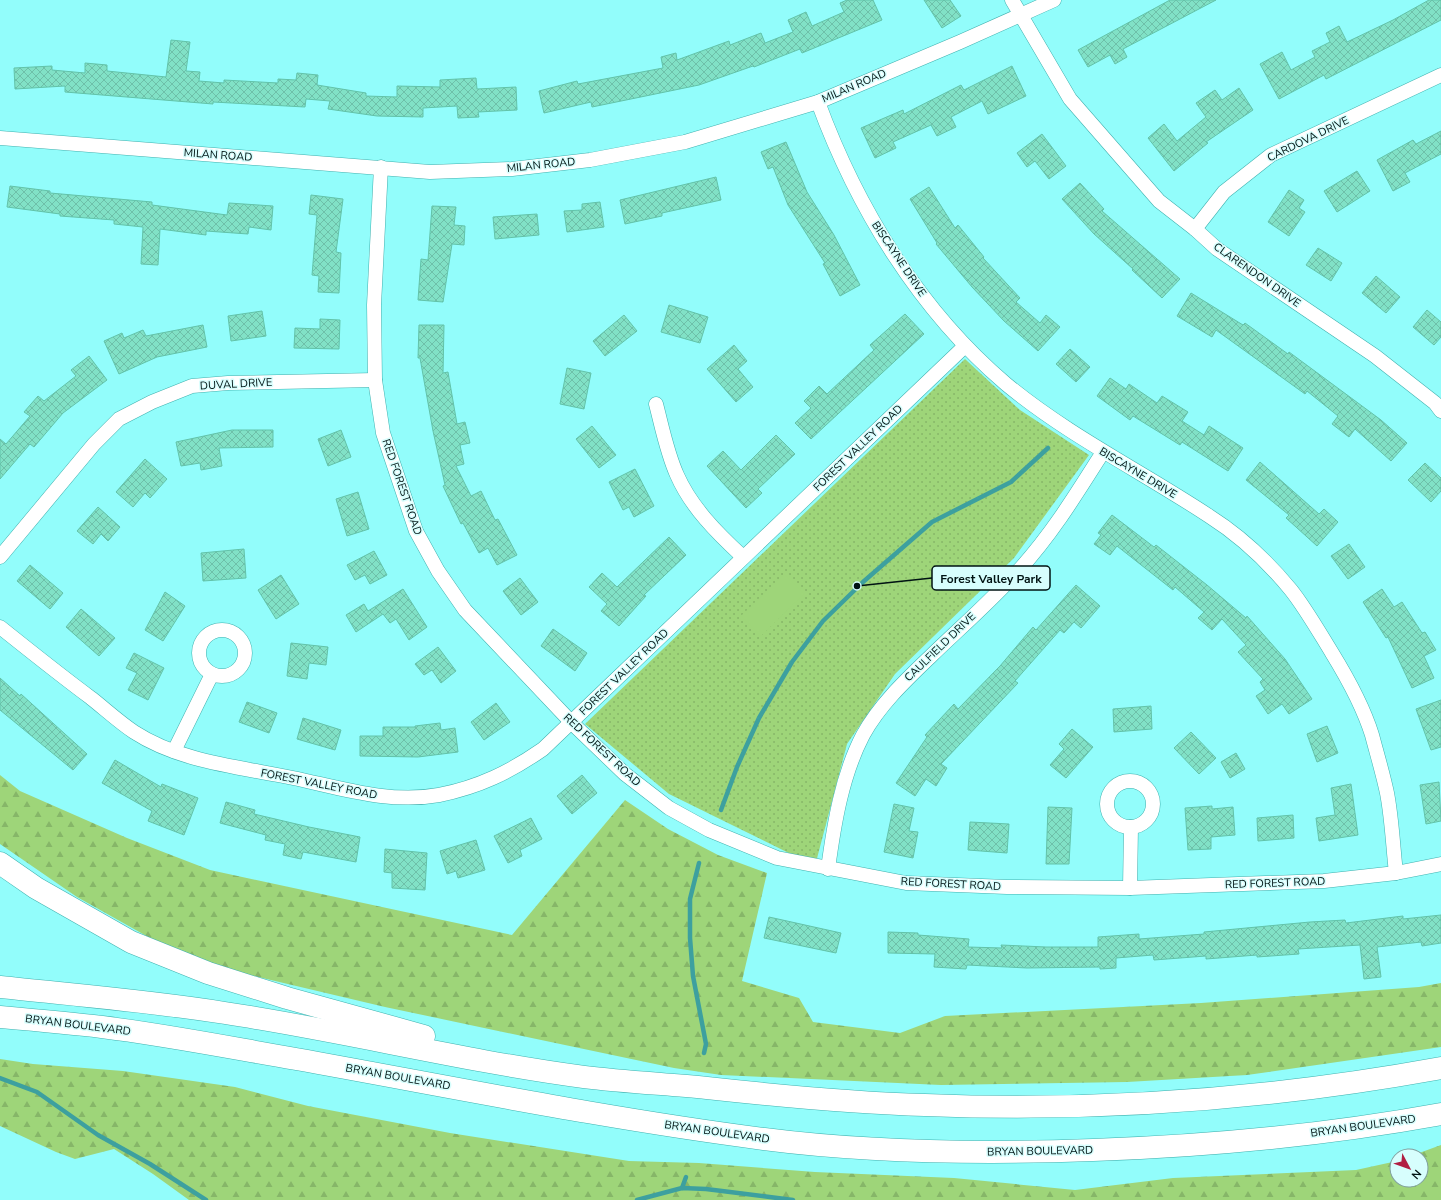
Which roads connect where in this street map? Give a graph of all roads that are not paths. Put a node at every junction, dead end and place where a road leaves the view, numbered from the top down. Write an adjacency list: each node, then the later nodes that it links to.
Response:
1 (1012, 0): 3 (street, CLARENDON DRIVE)
2 (1054, 0): 3 (street, MILAN ROAD)
3 (1020, 16): 5 (street, MILAN ROAD); 8 (street, CLARENDON DRIVE)
4 (1441, 75): 8 (street, CARDOVA DRIVE)
5 (818, 102): 7 (street, MILAN ROAD); 9 (street, BISCAYNE DRIVE)
6 (0, 138): 7 (street, MILAN ROAD)
7 (381, 167): 10 (street, RED FOREST ROAD)
8 (1195, 229): 12 (street, CLARENDON DRIVE)
9 (965, 346): 13 (street, BISCAYNE DRIVE); 15 (street, FOREST VALLEY ROAD)
10 (375, 380): 14 (street, DUVAL DRIVE); 18 (street, RED FOREST ROAD)
11 (656, 404): 15 (street)
12 (1441, 411)
13 (1103, 452): 23 (street, CAULFIELD DRIVE); 24 (street, BISCAYNE DRIVE)
14 (0, 557)
15 (743, 557): 18 (street, FOREST VALLEY ROAD)
16 (0, 627): 19 (street, FOREST VALLEY ROAD)
17 (212, 674): 19 (street)
18 (572, 723): 19 (street, FOREST VALLEY ROAD); 23 (street, RED FOREST ROAD)
19 (174, 751)
20 (1131, 827): 25 (street)
21 (0, 863): 31 (highway)
22 (1441, 864): 24 (street, RED FOREST ROAD)
23 (828, 869): 25 (street, RED FOREST ROAD)
24 (1396, 873): 25 (street, RED FOREST ROAD)
25 (1130, 888)
26 (0, 987): 31 (highway)
27 (0, 1017): 28 (highway, BRYAN BOULEVARD)
28 (67, 1023): 29 (highway); 32 (highway, BRYAN BOULEVARD)
29 (0, 1030)
30 (1441, 1068): 31 (highway)
31 (587, 1078)
32 (1441, 1114)

